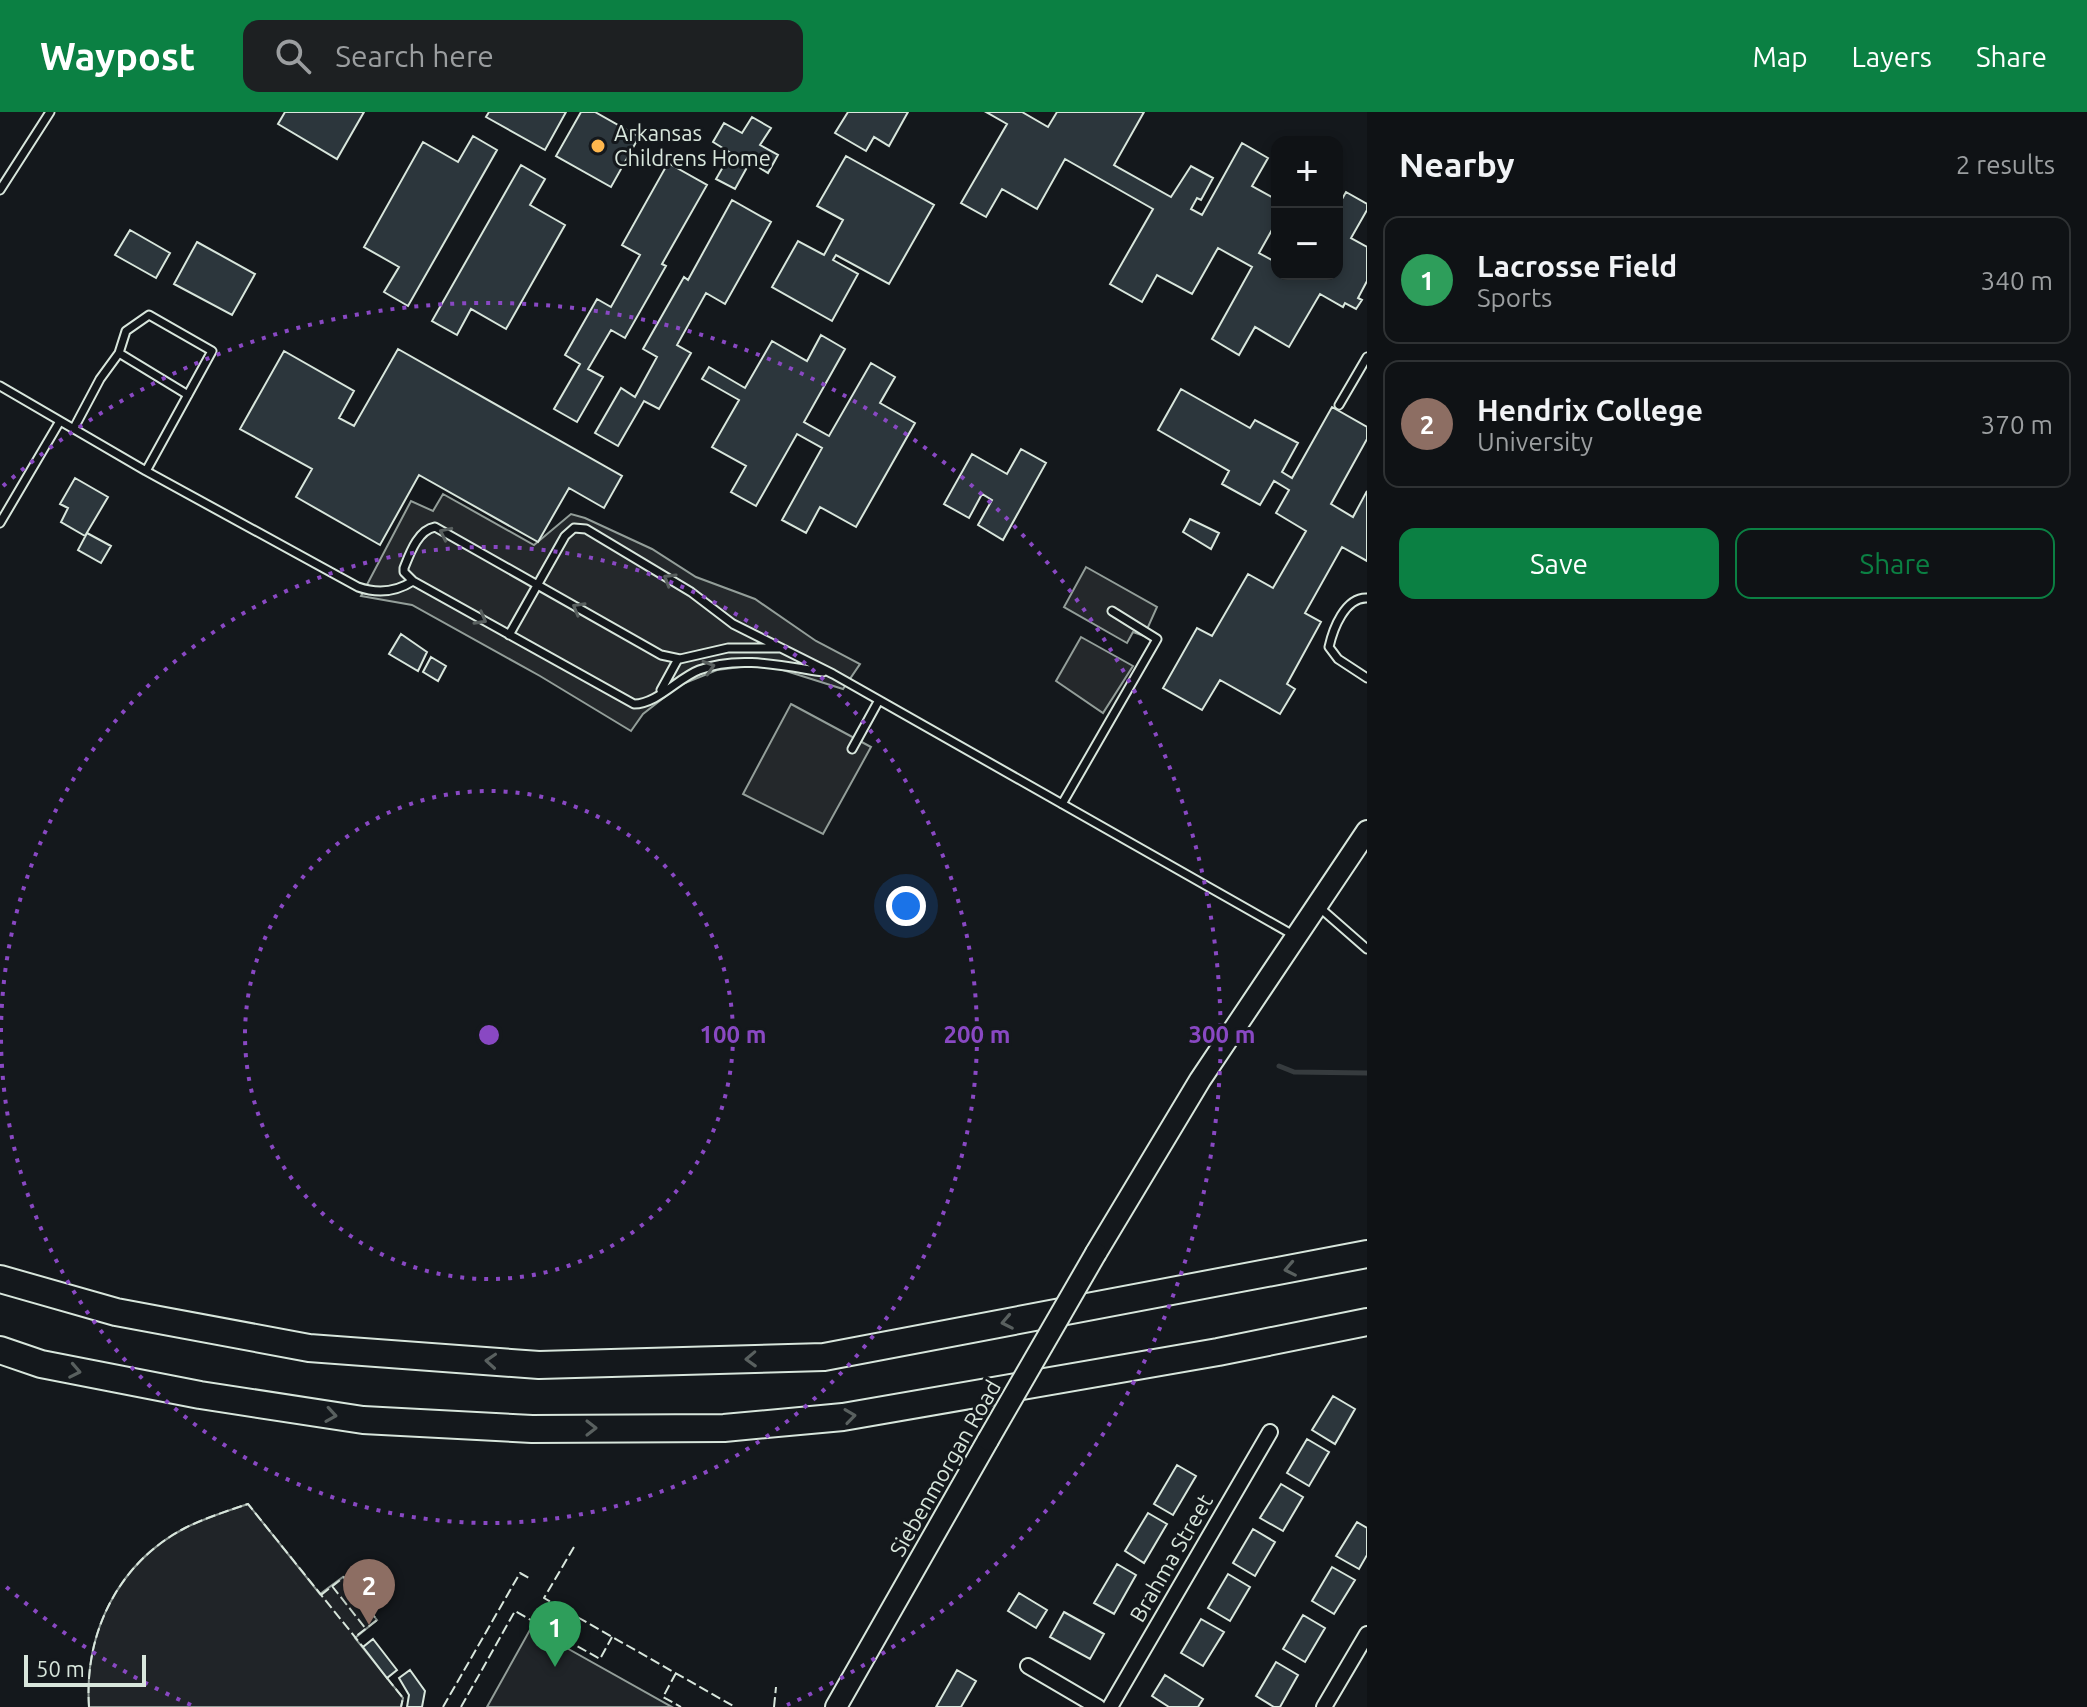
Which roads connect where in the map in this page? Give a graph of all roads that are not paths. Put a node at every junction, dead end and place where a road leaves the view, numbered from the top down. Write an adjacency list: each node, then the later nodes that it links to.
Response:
1 (50, 112): 2 (lane)
2 (0, 190)
3 (119, 353): 6 (lane); 6 (lane); 9 (lane)
4 (1367, 357): 7 (lane)
5 (0, 386): 8 (lane)
6 (188, 395): 10 (lane)
7 (1339, 405)
8 (60, 421): 9 (lane); 11 (lane)
9 (74, 428): 10 (lane)
10 (146, 471): 12 (lane)
11 (0, 523)
12 (413, 581): 13 (lane, one-way to 12); 16 (lane, one-way to 16)
13 (538, 584): 16 (lane); 17 (lane, one-way to 13); 18 (lane, one-way to 13)
14 (1367, 598): 20 (lane)
15 (1112, 611): 24 (lane)
16 (509, 635): 21 (lane)
17 (781, 648): 18 (lane); 19 (lane)
18 (678, 659): 21 (lane)
19 (833, 674): 21 (lane, one-way to 19); 22 (lane)
20 (1367, 678)
21 (658, 695)
22 (879, 700): 23 (lane); 24 (lane)
23 (852, 749)
24 (1062, 804): 27 (lane)
25 (1367, 831): 26 (street, Siebenmorgan Road)
26 (1318, 905): 27 (street, Siebenmorgan Road); 28 (lane)
27 (1297, 937): 36 (street, Siebenmorgan Road, bridge)
28 (1367, 949)
29 (1367, 1254): 30 (highway, one-way to 30)
30 (0, 1279)
31 (1367, 1322): 32 (highway, one-way to 31)
32 (0, 1350)
33 (1270, 1432): 38 (street, Brahma Street)
34 (1367, 1634): 39 (street)
35 (1028, 1666): 37 (street)
36 (842, 1705)
37 (1098, 1707)
38 (1110, 1707)
39 (1324, 1707)

